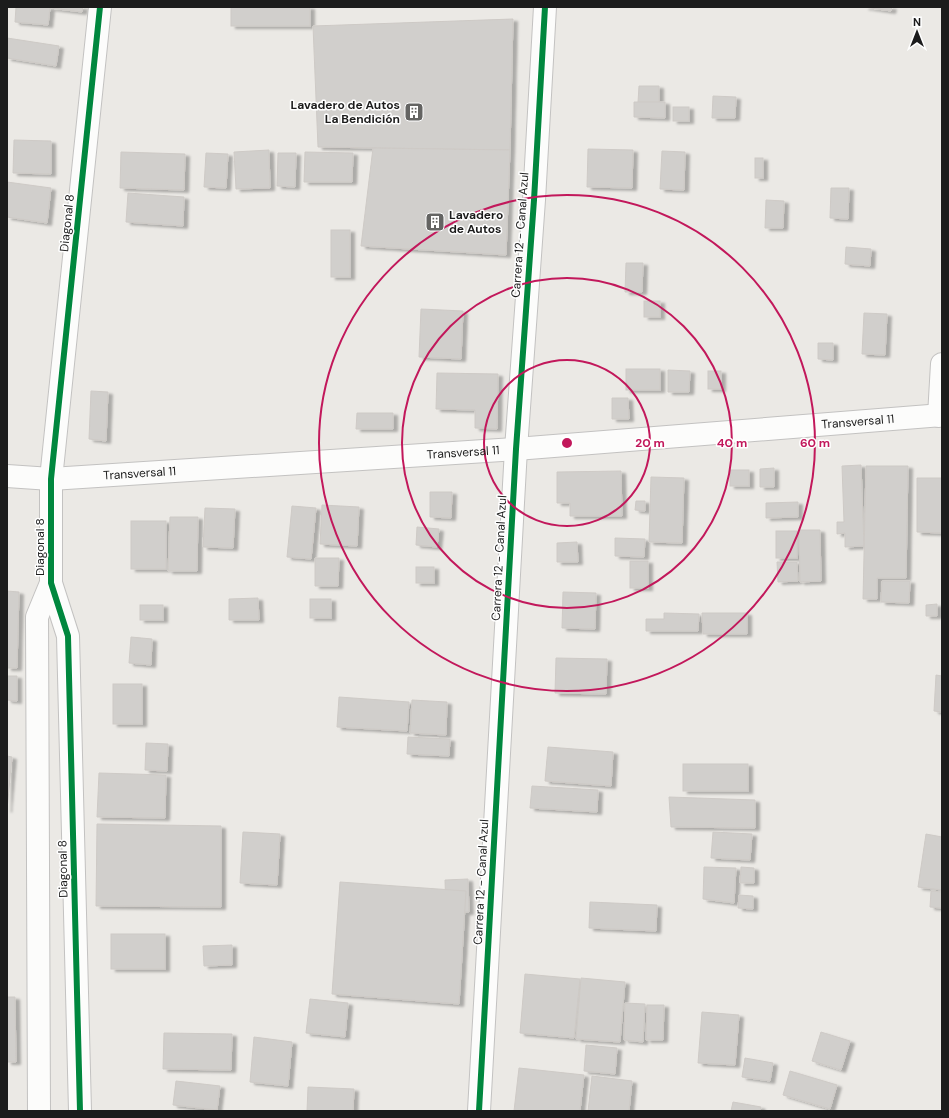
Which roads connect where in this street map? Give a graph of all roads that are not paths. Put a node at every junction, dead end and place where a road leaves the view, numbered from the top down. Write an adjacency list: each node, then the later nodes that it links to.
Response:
1 (100, 7): 7 (street, Diagonal 8)
2 (545, 7): 5 (street, Carrera 12 - Canal Azul)
3 (942, 364): 4 (street)
4 (941, 416): 5 (street, Transversal 11)
5 (516, 449): 7 (street, Transversal 11); 11 (street, Carrera 12 - Canal Azul)
6 (7, 476): 7 (street, Transversal 11)
7 (52, 479): 8 (street, Diagonal 8)
8 (52, 582): 9 (street, Diagonal 8); 10 (street, Diagonal 8)
9 (39, 1111)
10 (80, 1111)
11 (479, 1111)

